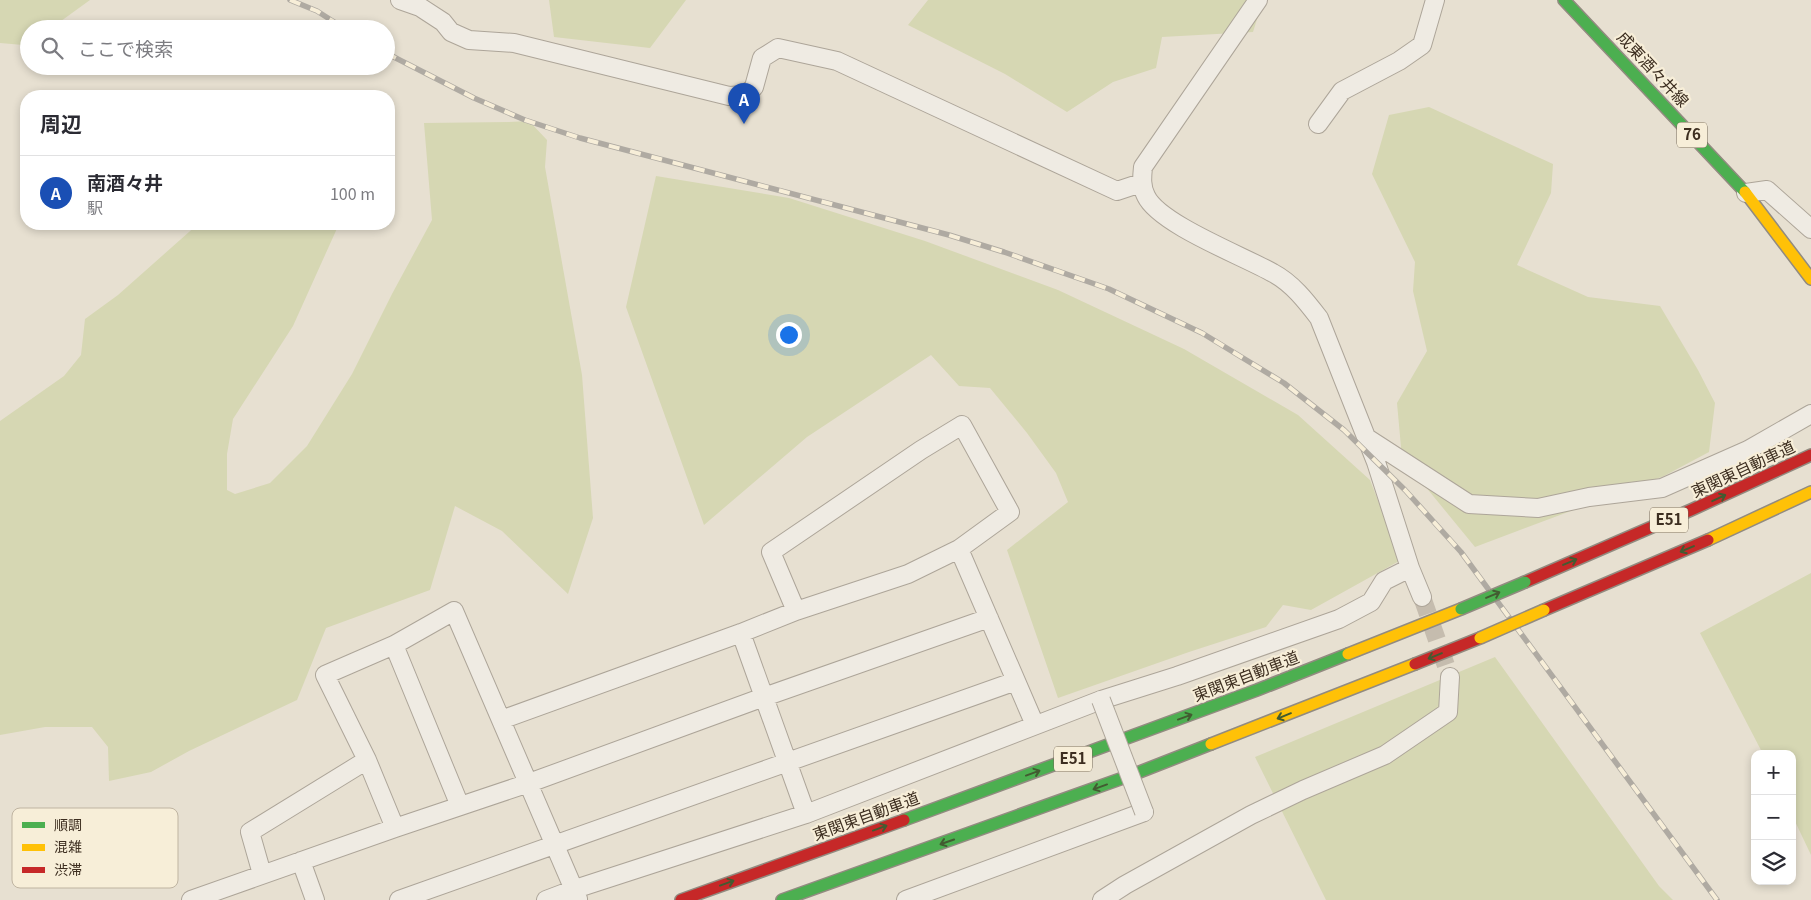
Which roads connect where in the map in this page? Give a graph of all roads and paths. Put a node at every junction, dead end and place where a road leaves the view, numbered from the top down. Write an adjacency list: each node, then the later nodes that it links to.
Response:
1 (400, 0): 6 (street)
2 (1258, 0): 6 (street)
3 (1435, 0): 5 (street)
4 (1564, 0): 7 (main road, 成東酒々井線 / 76)
5 (1318, 124)
6 (1141, 183): 11 (street)
7 (1746, 193): 8 (street); 9 (main road, 成東酒々井線 / 76)
8 (1811, 229)
9 (1811, 278)
10 (1811, 414): 11 (street)
11 (1367, 438): 15 (street)
12 (1811, 455): 41 (main road, 東関東自動車道 / E51, one-way to 12, bridge)
13 (1811, 492): 42 (main road, E51, one-way to 42, bridge)
14 (959, 549): 17 (street); 17 (street); 18 (street)
15 (1410, 568): 16 (street); 24 (street)
16 (1422, 597)
17 (796, 611): 19 (street)
18 (989, 618): 22 (street); 23 (street)
19 (741, 633): 23 (street); 25 (street)
20 (394, 645): 25 (street); 27 (street); 30 (street)
21 (1450, 677): 44 (street)
22 (1016, 681): 26 (street); 28 (street)
23 (764, 697): 28 (street); 29 (street)
24 (1100, 700): 26 (street); 43 (street, bridge)
25 (501, 720): 29 (street)
26 (1035, 726): 31 (street)
27 (367, 760): 32 (street); 35 (street)
28 (787, 762): 31 (street); 33 (street)
29 (529, 783): 30 (street); 33 (street)
30 (460, 806): 32 (street)
31 (806, 814): 36 (street)
32 (395, 828): 34 (street)
33 (556, 845): 36 (street); 39 (street)
34 (301, 861): 35 (street); 38 (street)
35 (262, 874): 37 (street)
36 (576, 894): 40 (street)
37 (191, 900)
38 (315, 900)
39 (399, 900)
40 (546, 900)
41 (681, 900)
42 (782, 900)
43 (906, 900)
44 (1102, 900)

